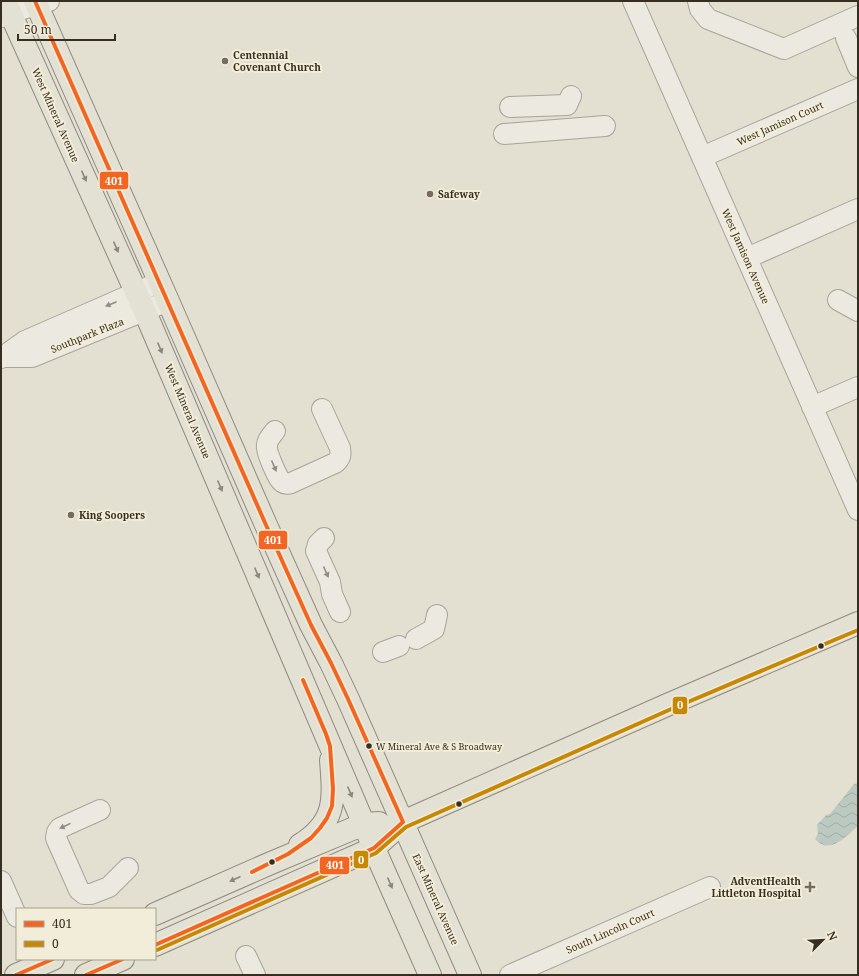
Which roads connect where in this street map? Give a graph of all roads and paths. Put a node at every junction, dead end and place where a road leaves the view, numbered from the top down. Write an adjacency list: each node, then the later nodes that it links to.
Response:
1 (633, 1): 13 (street, West Jamison Avenue)
2 (698, 1): 5 (street)
3 (40, 2): 4 (street); 16 (main road)
4 (5, 10): 18 (main road, West Mineral Avenue, one-way to 18)
5 (858, 16)
6 (846, 38): 7 (street)
7 (858, 67)
8 (858, 89): 13 (street, West Jamison Court)
9 (571, 96): 10 (street)
10 (510, 107)
11 (605, 126): 12 (street)
12 (504, 134)
13 (702, 157): 15 (street, West Jamison Avenue)
14 (858, 209): 15 (street)
15 (747, 258): 22 (street, West Jamison Avenue)
16 (164, 292): 18 (street, Southpark Plaza); 33 (main road)
17 (838, 300): 19 (street)
18 (141, 302): 20 (street, Southpark Plaza); 31 (main road, West Mineral Avenue, one-way to 31)
19 (858, 311)
20 (3, 358)
21 (858, 387): 22 (street)
22 (812, 406): 25 (street, West Jamison Avenue)
23 (322, 409): 24 (street, one-way to 23)
24 (275, 431)
25 (858, 510)
26 (324, 538): 27 (street, one-way to 27)
27 (340, 612)
28 (437, 615): 30 (street)
29 (858, 622): 33 (main road)
30 (399, 646)
31 (330, 743): 34 (main road, West Mineral Avenue, one-way to 34); 36 (main road)
32 (100, 810): 37 (street, one-way to 37)
33 (403, 822): 34 (main road); 35 (main road); 50 (main road, East Mineral Avenue)
34 (364, 824): 35 (main road); 36 (main road)
35 (374, 848): 42 (main road); 49 (main road, one-way to 49)
36 (271, 863): 40 (main road, one-way to 40)
37 (128, 868)
38 (1, 881): 41 (street)
39 (710, 887): 51 (street, South Lincoln Court)
40 (156, 914)
41 (16, 915)
42 (156, 945)
43 (246, 956): 48 (street)
44 (51, 960): 46 (main road)
45 (121, 960): 47 (main road)
46 (16, 975)
47 (86, 975)
48 (255, 975)
49 (430, 975)
50 (470, 975)
51 (510, 975)

